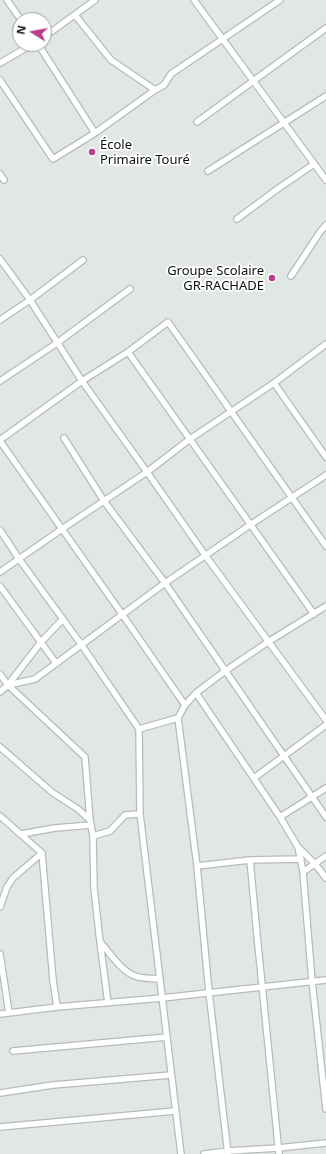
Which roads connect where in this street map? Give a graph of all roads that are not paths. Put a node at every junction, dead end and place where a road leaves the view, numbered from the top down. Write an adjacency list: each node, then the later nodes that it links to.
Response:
1 (7, 0): 5 (street)
2 (95, 0): 6 (street)
3 (194, 0): 9 (street)
4 (280, 0): 9 (street)
5 (15, 12)
6 (75, 15): 8 (street); 15 (street)
7 (326, 28): 14 (street)
8 (52, 31)
9 (223, 39): 14 (street); 15 (street)
10 (19, 52): 12 (street)
11 (43, 52): 19 (street)
12 (0, 63)
13 (0, 80): 19 (street)
14 (253, 81): 17 (street); 18 (street)
15 (155, 90): 19 (street)
16 (326, 96): 18 (street)
17 (197, 122)
18 (284, 123): 20 (street); 21 (street)
19 (95, 133)
20 (314, 164): 24 (street); 25 (street)
21 (208, 171)
22 (0, 174): 23 (street)
23 (4, 180)
24 (326, 180)
25 (238, 219)
26 (326, 225): 29 (street)
27 (0, 259): 31 (street)
28 (83, 260): 31 (street)
29 (291, 276)
30 (130, 289): 33 (street)
31 (30, 300): 32 (street); 33 (street)
32 (0, 320)
33 (57, 343): 36 (street); 37 (street)
34 (326, 344): 38 (street)
35 (128, 352): 37 (street); 39 (street); 41 (street)
36 (0, 381)
37 (82, 382): 42 (street); 44 (street)
38 (274, 383): 39 (street); 43 (street)
39 (231, 411): 41 (street); 46 (street)
40 (64, 438): 47 (street)
41 (190, 438): 44 (street); 48 (street)
42 (0, 441): 49 (street)
43 (326, 457)
44 (148, 472): 47 (street); 52 (street)
45 (326, 475): 46 (street)
46 (292, 497): 48 (street); 51 (street)
47 (104, 501): 49 (street); 55 (street)
48 (250, 525): 52 (street); 59 (street)
49 (62, 529): 53 (street); 58 (street)
50 (0, 530): 53 (street)
51 (326, 546)
52 (205, 555): 55 (street); 62 (street)
53 (19, 559): 54 (street); 60 (street)
54 (0, 572)
55 (165, 583): 58 (street); 65 (street)
56 (0, 586): 61 (street)
57 (326, 606): 59 (street)
58 (122, 614): 63 (street); 70 (street)
59 (314, 614): 62 (street)
60 (63, 619): 61 (street); 63 (street)
61 (41, 642): 64 (street); 67 (street)
62 (268, 642): 65 (street); 72 (street)
63 (81, 644): 64 (street); 74 (street)
64 (56, 663): 67 (street)
65 (225, 671): 69 (street); 76 (street)
66 (0, 674): 67 (street)
67 (8, 685): 68 (street); 84 (street)
68 (0, 692)
69 (196, 693): 70 (street); 77 (street)
70 (185, 705): 71 (street)
71 (178, 718): 74 (street); 93 (street)
72 (326, 720)
73 (326, 725): 76 (street)
74 (139, 729): 80 (street)
75 (0, 747): 84 (street)
76 (284, 756): 77 (street); 79 (street)
77 (254, 778): 82 (street)
78 (326, 788): 79 (street)
79 (312, 797): 82 (street); 83 (street)
80 (140, 814): 86 (street); 101 (street)
81 (0, 816): 85 (street)
82 (280, 817): 87 (street)
83 (326, 817)
84 (90, 823): 85 (street); 86 (street)
85 (21, 834): 88 (street)
86 (92, 836): 99 (street)
87 (298, 847): 90 (street); 92 (street)
88 (42, 853): 97 (street); 108 (street)
89 (326, 856): 92 (street)
90 (301, 859): 91 (street); 94 (street)
91 (250, 860): 93 (street); 104 (street)
92 (315, 864): 94 (street); 95 (street)
93 (196, 866): 105 (street)
94 (303, 872): 103 (street)
95 (326, 878)
96 (0, 883): 97 (street)
97 (7, 887): 98 (street)
98 (0, 907)
99 (100, 942): 101 (street); 107 (street)
100 (0, 954): 109 (street)
101 (160, 979): 106 (street)
102 (326, 980): 103 (street)
103 (312, 981): 104 (street); 115 (street)
104 (262, 986): 105 (street); 119 (street)
105 (209, 992): 106 (street); 120 (street)
106 (162, 998): 107 (street); 111 (street)
107 (108, 1003): 108 (street)
108 (57, 1007): 109 (street)
109 (10, 1013): 110 (street)
110 (0, 1014)
111 (167, 1037): 112 (street); 113 (street)
112 (13, 1051)
113 (172, 1075): 114 (street); 116 (street)
114 (0, 1093)
115 (326, 1109)
116 (175, 1111): 117 (street); 121 (street)
117 (0, 1127)
118 (326, 1143): 119 (street)
119 (278, 1151): 120 (street)
120 (228, 1152): 122 (street)
121 (181, 1154)
122 (204, 1154)

